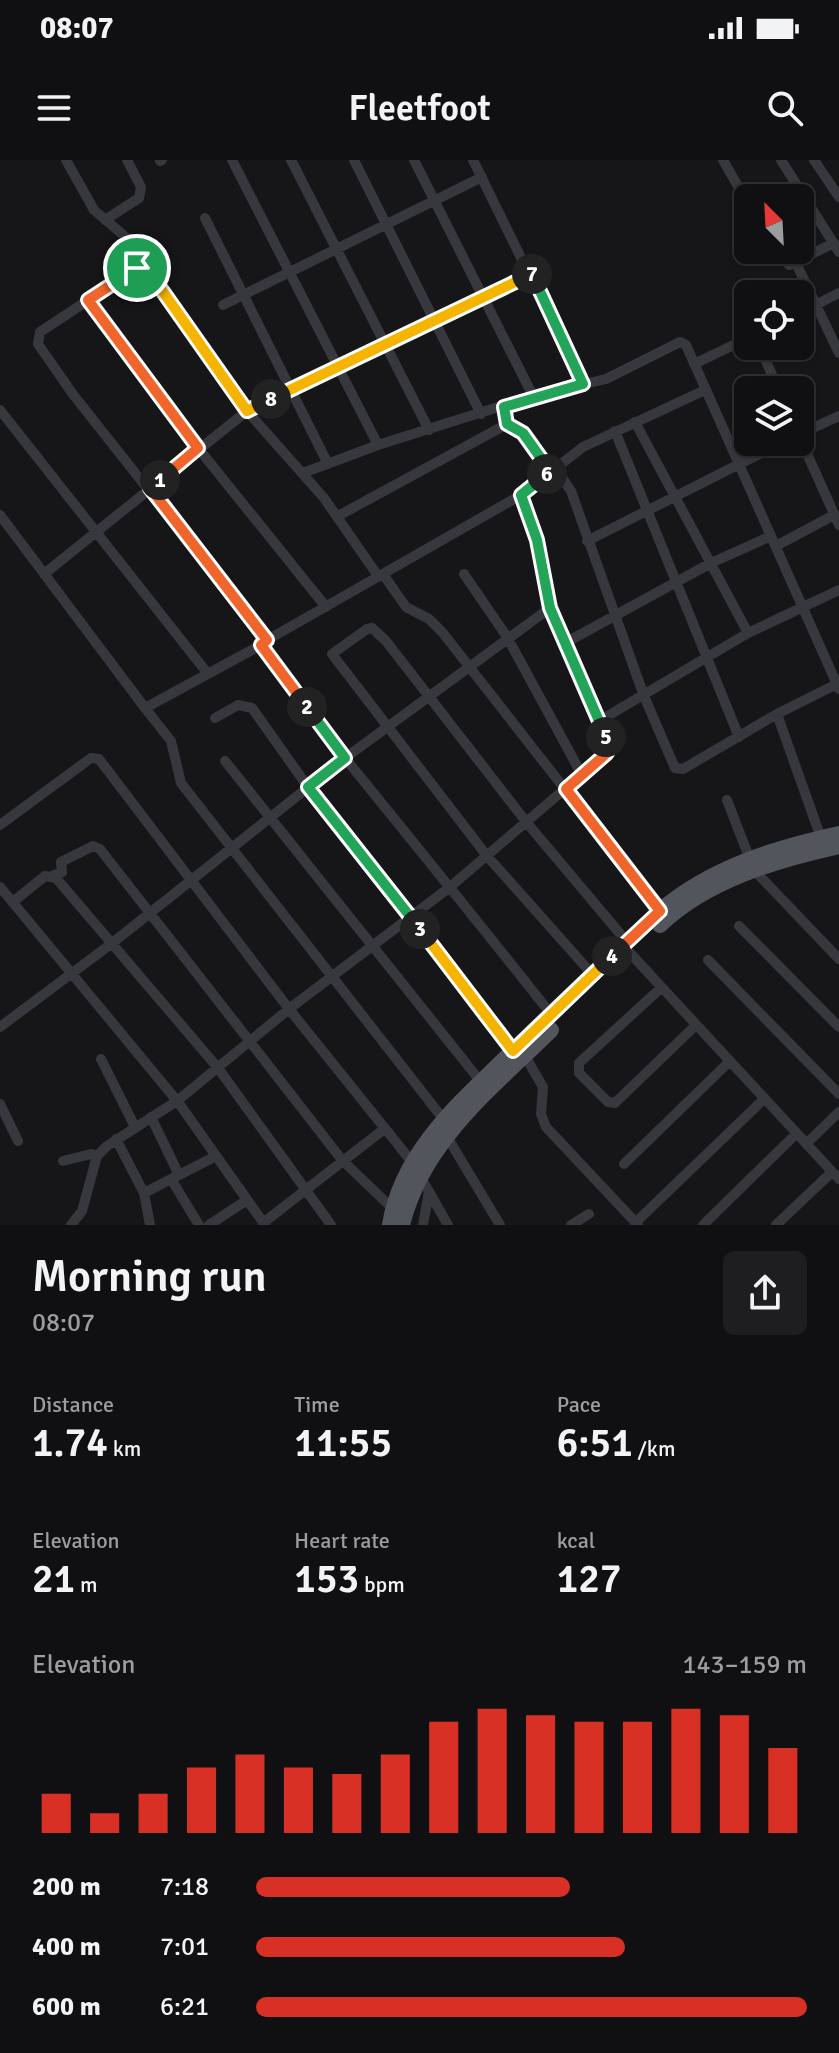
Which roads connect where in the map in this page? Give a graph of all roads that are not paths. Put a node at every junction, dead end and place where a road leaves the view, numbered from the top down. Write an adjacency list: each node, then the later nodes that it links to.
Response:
1 (66, 160): 16 (street)
2 (127, 160): 16 (street)
3 (232, 160): 23 (street)
4 (291, 160): 19 (street)
5 (354, 160): 17 (street)
6 (414, 160): 14 (street)
7 (473, 160): 11 (street)
8 (723, 160): 12 (street)
9 (781, 160): 18 (street)
10 (814, 160): 13 (street)
11 (482, 177): 14 (street); 24 (street)
12 (737, 184)
13 (839, 197)
14 (434, 200): 17 (street); 27 (street)
15 (205, 218): 26 (street)
16 (105, 220): 22 (street)
17 (385, 225): 19 (street); 32 (street)
18 (837, 247): 20 (street)
19 (335, 248): 23 (street); 33 (street)
20 (814, 256)
21 (797, 264): 29 (street)
22 (142, 267): 28 (street); 44 (street)
23 (288, 272): 26 (street); 37 (street)
24 (531, 272): 27 (street); 38 (street)
25 (839, 293): 29 (street)
26 (242, 295): 30 (street); 39 (street)
27 (481, 295): 32 (street); 41 (street)
28 (88, 300): 53 (street); 60 (street)
29 (817, 304): 31 (street); 35 (street)
30 (223, 305)
31 (814, 306)
32 (433, 323): 33 (street); 45 (street)
33 (385, 345): 37 (street); 50 (street)
34 (734, 345): 36 (street)
35 (839, 353)
36 (694, 364): 38 (street); 40 (street)
37 (339, 368): 39 (street); 52 (street)
38 (583, 384): 41 (street)
39 (293, 388): 44 (street); 57 (street)
40 (705, 390): 47 (street); 56 (street)
41 (533, 396): 42 (street)
42 (504, 407): 45 (street); 48 (street)
43 (0, 410): 67 (street)
44 (247, 411): 53 (street); 59 (street)
45 (481, 414): 50 (street)
46 (839, 416): 49 (street)
47 (635, 422): 51 (street); 61 (street)
48 (507, 424): 58 (street); 65 (street)
49 (814, 429)
50 (429, 430): 52 (street)
51 (615, 431): 58 (street); 63 (street)
52 (378, 445): 57 (street)
53 (198, 448): 60 (street); 76 (street)
54 (753, 456): 56 (street)
55 (809, 456): 66 (street)
56 (738, 463): 61 (street); 69 (street)
57 (328, 464): 59 (street)
58 (552, 469): 62 (street); 68 (street)
59 (303, 473): 65 (street)
60 (150, 488): 67 (street); 82 (street)
61 (673, 494): 63 (street); 70 (street)
62 (521, 495): 73 (street); 78 (street)
63 (649, 508): 68 (street); 74 (street)
64 (0, 515): 71 (street)
65 (338, 516): 73 (street)
66 (837, 520): 69 (street)
67 (96, 531): 71 (street); 86 (street)
68 (587, 541): 79 (street)
69 (773, 541): 70 (street); 77 (street)
70 (711, 563): 74 (street); 80 (street)
71 (44, 574): 90 (street)
72 (464, 574): 81 (street)
73 (381, 575): 76 (street); 85 (street)
74 (678, 581): 79 (street); 84 (street)
75 (839, 590): 77 (street)
76 (326, 607): 82 (street)
77 (802, 607): 80 (street); 87 (street)
78 (550, 608): 81 (street); 83 (street)
79 (615, 615): 83 (street); 89 (street)
80 (748, 633): 84 (street)
81 (507, 637): 85 (street); 98 (street)
82 (264, 642): 86 (street); 96 (street)
83 (565, 643): 93 (street)
84 (707, 658): 89 (street); 95 (street)
85 (469, 667): 88 (street); 100 (street)
86 (208, 674): 90 (street)
87 (838, 686): 91 (street)
88 (429, 694): 94 (street); 94 (street); 103 (street)
89 (644, 696): 93 (street); 95 (street)
90 (145, 708): 108 (street)
91 (777, 714): 95 (street); 106 (street)
92 (215, 718): 99 (street)
93 (599, 721): 98 (street)
94 (387, 725): 96 (street); 109 (street)
95 (739, 737)
96 (345, 758): 99 (street); 114 (street)
97 (225, 761): 102 (street)
98 (582, 775): 100 (street)
99 (308, 787): 102 (street); 118 (street)
100 (566, 789): 103 (street); 117 (street)
101 (727, 800): 110 (street)
102 (268, 819): 108 (street); 121 (street)
103 (527, 823): 109 (street); 122 (street)
104 (0, 825): 112 (street)
105 (839, 834): 106 (main road)
106 (821, 838): 110 (main road)
107 (839, 846): 110 (main road)
108 (229, 849): 112 (street); 127 (street)
109 (487, 856): 114 (street); 126 (street)
110 (752, 865): 117 (main road); 122 (main road); 123 (street)
111 (52, 876): 115 (street); 116 (street); 120 (street)
112 (190, 880): 116 (street); 129 (street)
113 (0, 887): 115 (street)
114 (450, 887): 118 (street); 130 (street)
115 (14, 901): 125 (street)
116 (151, 910): 120 (street); 134 (street)
117 (660, 911): 122 (main road)
118 (412, 917): 121 (street); 135 (street)
119 (739, 926): 133 (street)
120 (111, 944): 125 (street); 138 (street)
121 (370, 946): 127 (street); 139 (street)
122 (628, 948): 126 (main road); 128 (street); 135 (main road)
123 (839, 959)
124 (708, 960): 140 (street)
125 (73, 973): 132 (street); 142 (street)
126 (592, 974): 130 (main road)
127 (330, 977): 129 (street); 147 (street)
128 (661, 988): 131 (street); 131 (street)
129 (289, 1009): 134 (street); 148 (street)
130 (551, 1014): 135 (main road)
131 (695, 1026): 137 (street)
132 (0, 1027)
133 (839, 1027)
134 (249, 1041): 138 (street); 155 (street)
135 (519, 1054): 139 (main road); 147 (main road); 169 (street)
136 (101, 1059): 146 (street)
137 (729, 1062): 141 (street); 157 (street)
138 (217, 1067): 142 (street); 161 (street)
139 (481, 1082): 147 (main road)
140 (839, 1094)
141 (764, 1099): 149 (street); 169 (street)
142 (177, 1101): 145 (street); 154 (street)
143 (0, 1104): 151 (street)
144 (839, 1112): 152 (street)
145 (151, 1117): 146 (street); 160 (street)
146 (135, 1127): 150 (street)
147 (445, 1127): 158 (main road); 177 (street)
148 (383, 1130): 155 (street); 158 (street)
149 (796, 1134): 152 (street); 179 (street)
150 (116, 1139): 153 (street); 163 (street)
151 (18, 1141)
152 (806, 1144): 159 (street)
153 (97, 1156): 156 (street); 170 (street)
154 (216, 1156): 160 (street); 164 (street)
155 (342, 1160): 161 (street); 166 (street)
156 (63, 1161)
157 (624, 1164)
158 (416, 1168): 162 (street); 166 (main road); 174 (main road)
159 (835, 1175): 180 (street)
160 (175, 1177): 163 (street); 171 (street)
161 (304, 1191): 168 (street); 173 (street)
162 (429, 1191): 175 (street); 176 (street)
163 (144, 1193): 167 (street)
164 (247, 1200): 168 (street); 172 (street)
165 (589, 1214): 178 (street)
166 (391, 1217)
167 (147, 1223)
168 (264, 1224)
169 (636, 1224)
170 (71, 1225)
171 (199, 1225)
172 (209, 1225)
173 (331, 1225)
174 (402, 1225)
175 (423, 1225)
176 (448, 1225)
177 (500, 1225)
178 (571, 1225)
179 (703, 1225)
180 (776, 1225)

